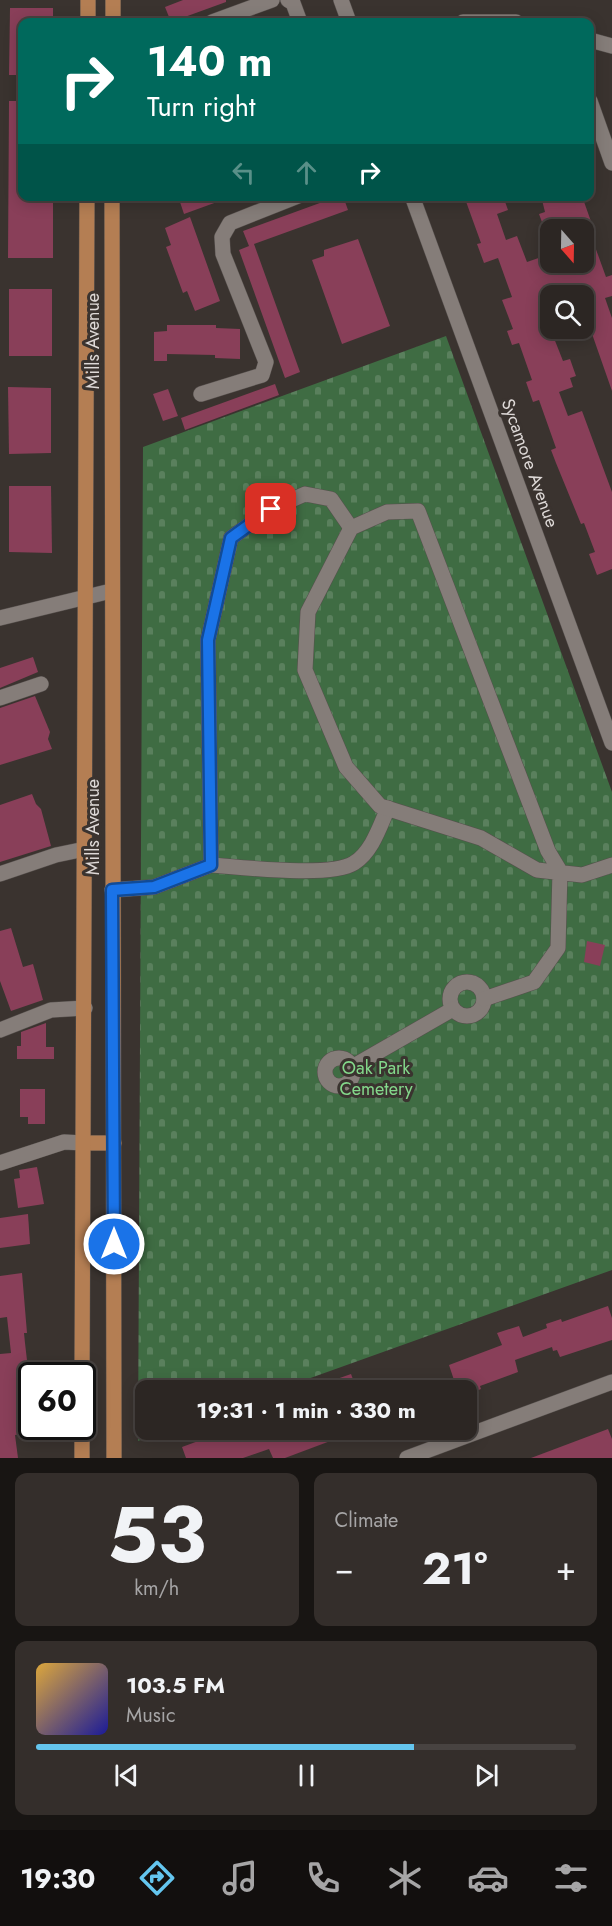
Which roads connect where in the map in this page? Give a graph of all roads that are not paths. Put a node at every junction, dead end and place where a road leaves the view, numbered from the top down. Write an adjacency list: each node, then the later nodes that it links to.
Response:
1 (88, 0): 6 (main road)
2 (113, 0): 7 (main road)
3 (272, 0): 8 (street)
4 (288, 0): 9 (street)
5 (341, 0): 10 (street)
6 (88, 18)
7 (113, 18)
8 (223, 18)
9 (299, 18)
10 (348, 18)
11 (594, 41): 12 (street)
12 (612, 46)
13 (594, 112): 14 (street)
14 (612, 163)
15 (87, 201): 22 (main road, Mills Avenue)
16 (112, 201): 21 (main road, Mills Avenue)
17 (285, 201): 19 (street)
18 (414, 201): 26 (street, Sycamore Avenue)
19 (201, 394)
20 (351, 528): 27 (street); 29 (street); 31 (street)
21 (111, 591): 22 (street); 33 (main road, Mills Avenue)
22 (85, 597): 23 (street); 28 (main road, Mills Avenue)
23 (0, 618)
24 (41, 684): 25 (street)
25 (0, 698)
26 (612, 743)
27 (388, 808): 29 (street); 31 (street)
28 (86, 849): 32 (street); 35 (main road, Mills Avenue)
29 (211, 865): 33 (street)
30 (612, 865): 31 (street)
31 (560, 871): 34 (street)
32 (0, 874)
33 (112, 890): 40 (main road, Mills Avenue)
34 (484, 999): 36 (street); 36 (street)
35 (85, 1008): 37 (street); 39 (main road, Mills Avenue)
36 (453, 1009): 38 (street)
37 (0, 1030)
38 (352, 1067)
39 (84, 1143): 40 (main road); 41 (street); 42 (main road, Mills Avenue)
40 (114, 1143): 47 (main road, Mills Avenue)
41 (0, 1163)
42 (82, 1362)
43 (612, 1382): 45 (street)
44 (82, 1440): 46 (main road)
45 (424, 1455): 48 (street)
46 (82, 1458)
47 (114, 1458)
48 (407, 1458)

